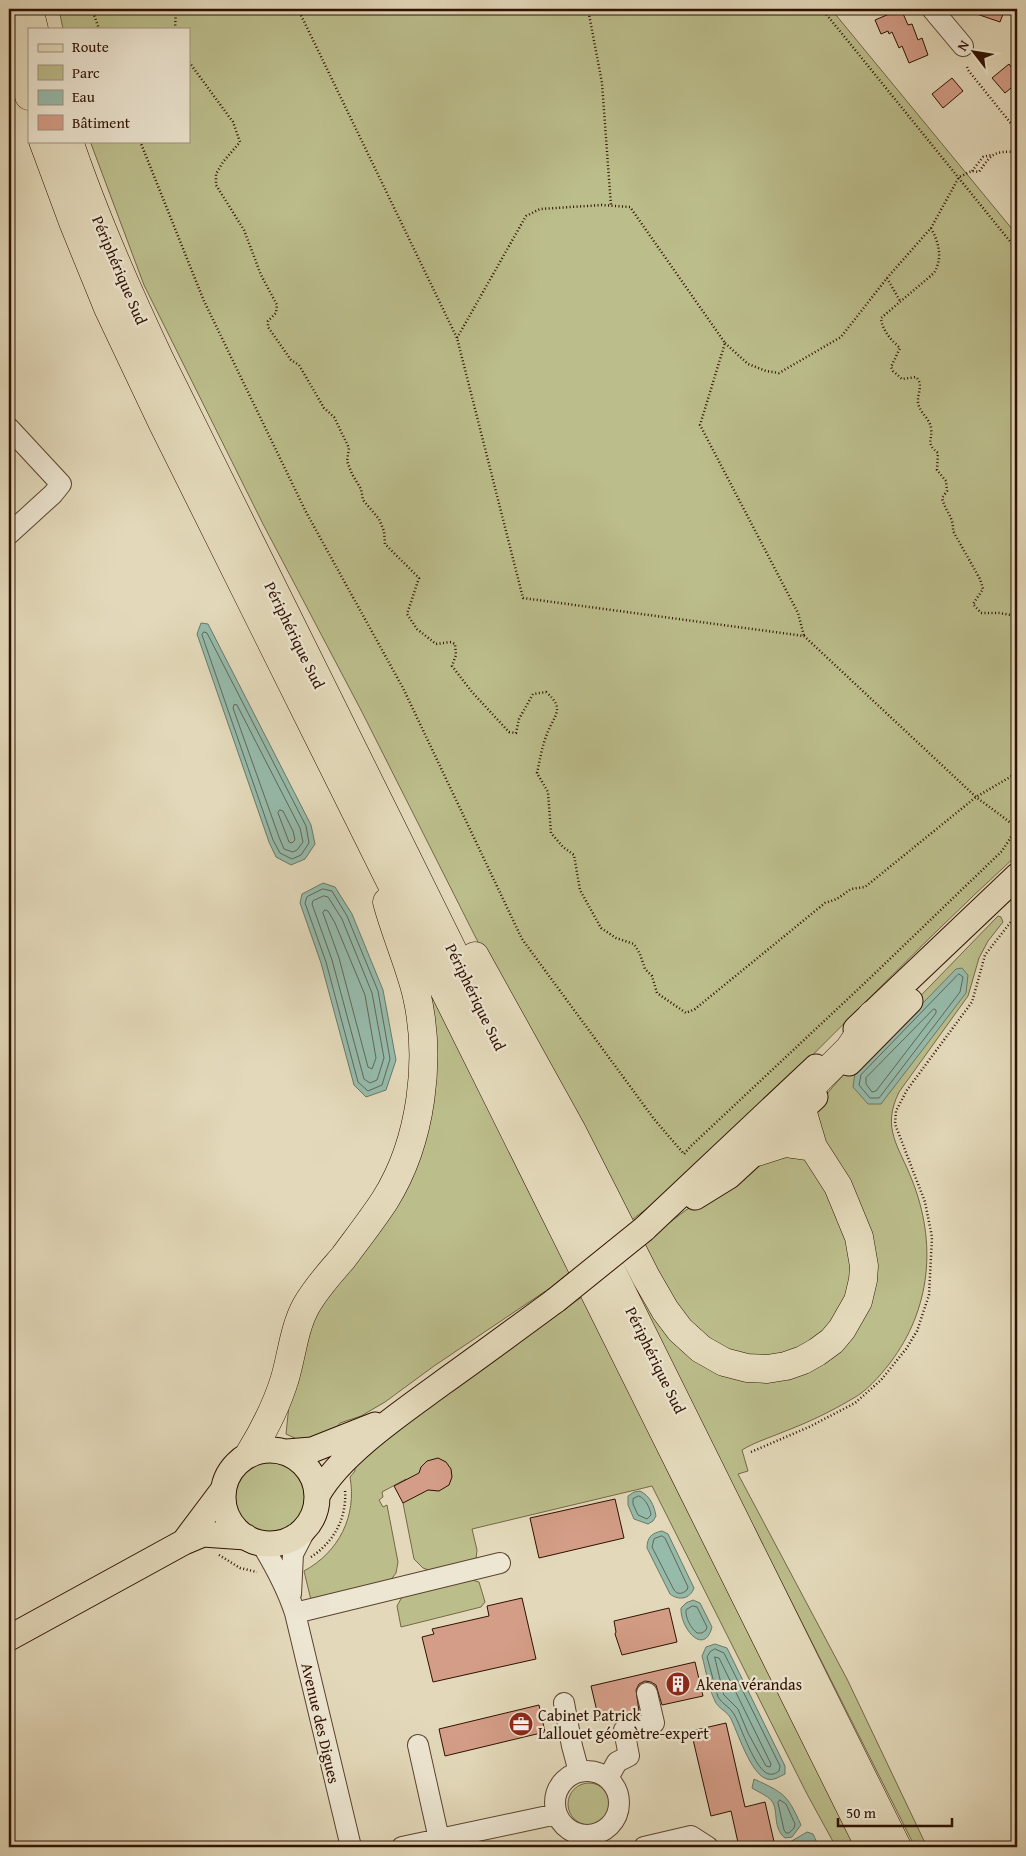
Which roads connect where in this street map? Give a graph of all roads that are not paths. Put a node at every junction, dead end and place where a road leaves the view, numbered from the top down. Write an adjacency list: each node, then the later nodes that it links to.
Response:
1 (29, 9): 4 (highway)
2 (932, 9): 5 (street)
3 (9, 24): 6 (highway)
4 (34, 28)
5 (962, 46)
6 (28, 92)
7 (43, 142): 11 (highway, Périphérique Sud)
8 (69, 142): 14 (highway, Périphérique Sud)
9 (9, 428): 10 (street)
10 (9, 534)
11 (367, 833): 22 (highway); 43 (highway, Périphérique Sud)
12 (1017, 876): 15 (main road)
13 (1017, 890): 16 (main road)
14 (438, 922): 17 (highway); 44 (highway, Périphérique Sud)
15 (872, 1014): 16 (highway); 19 (main road)
16 (802, 1110): 17 (highway); 18 (main road)
17 (813, 1147): 18 (highway)
18 (757, 1152): 19 (main road)
19 (644, 1229): 20 (main road, bridge)
20 (398, 1415): 21 (main road); 24 (main road)
21 (287, 1452): 22 (main road); 24 (main road)
22 (250, 1454): 23 (main road)
23 (223, 1490): 26 (main road); 27 (main road)
24 (318, 1494): 25 (main road)
25 (310, 1524): 26 (main road); 29 (street)
26 (253, 1540): 27 (main road); 29 (street)
27 (184, 1542): 30 (main road)
28 (500, 1563): 29 (street)
29 (293, 1606): 39 (street, Avenue des Digues)
30 (9, 1638)
31 (647, 1693): 35 (street)
32 (564, 1703): 34 (street)
33 (418, 1745): 37 (street)
34 (579, 1772): 35 (street); 36 (street)
35 (608, 1778): 38 (street)
36 (557, 1814): 37 (street); 38 (street)
37 (439, 1839): 40 (street)
38 (590, 1841)
39 (351, 1847)
40 (402, 1847)
41 (644, 1847): 42 (street)
42 (708, 1847)
43 (870, 1847)
44 (896, 1847)

